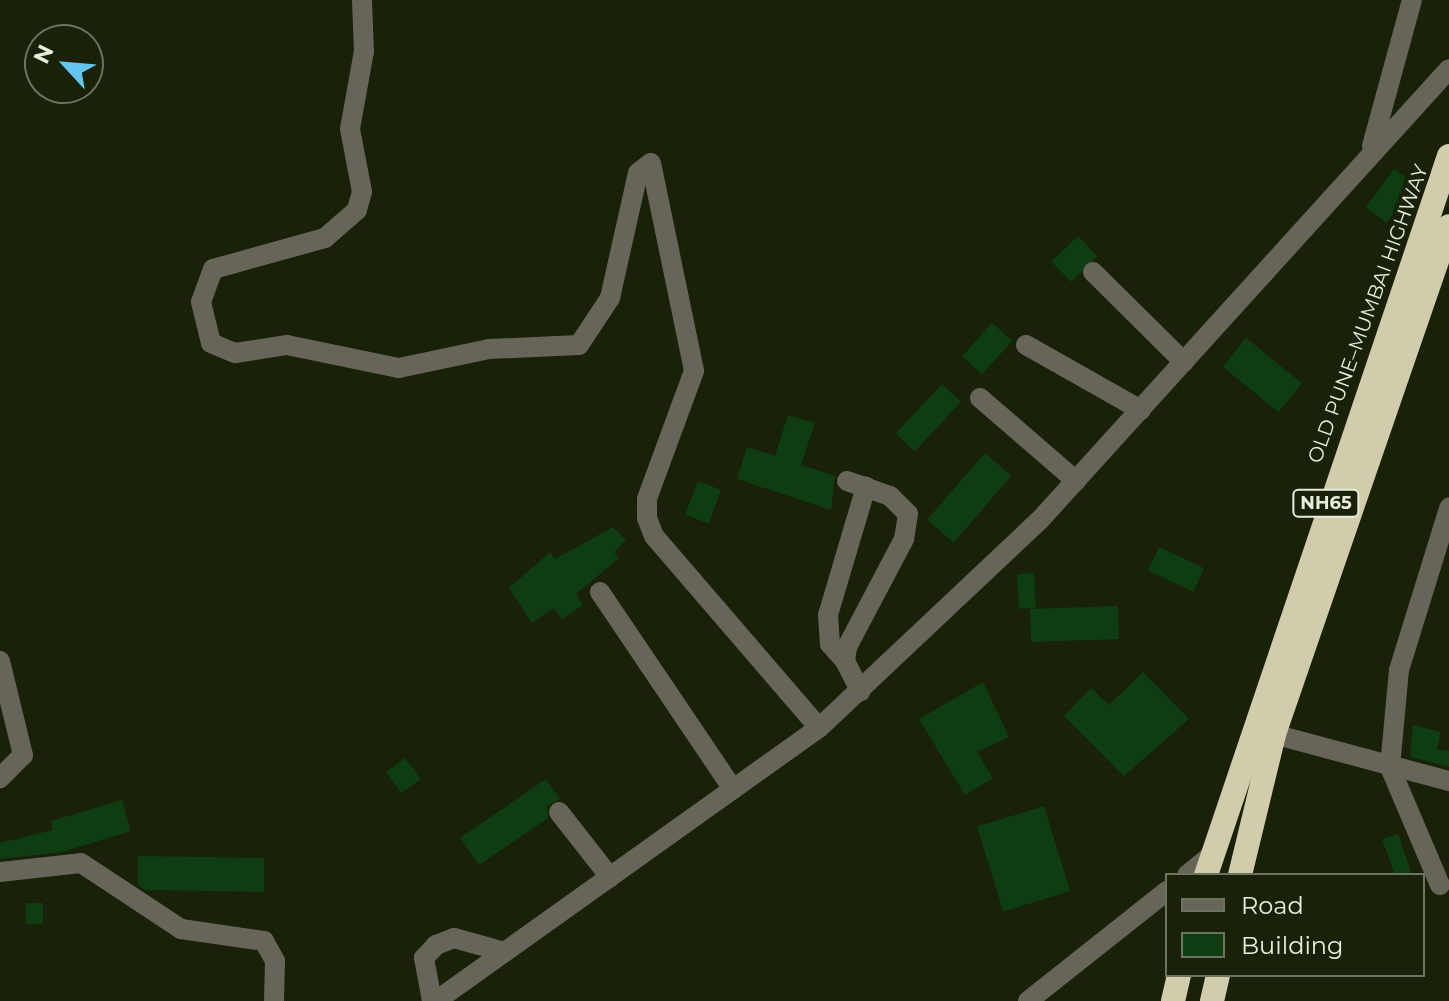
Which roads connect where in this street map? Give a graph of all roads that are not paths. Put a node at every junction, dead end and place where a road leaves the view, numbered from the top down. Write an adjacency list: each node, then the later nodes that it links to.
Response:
1 (362, 0): 18 (street)
2 (1412, 0): 4 (street)
3 (1449, 69): 4 (street)
4 (1369, 156): 9 (street)
5 (1449, 156): 19 (highway, OLD PUNE–MUMBAI HIGHWAY / NH65)
6 (1449, 226): 20 (highway, NH65)
7 (1093, 272): 9 (street)
8 (1026, 345): 11 (street)
9 (1184, 362): 11 (street)
10 (980, 398): 12 (street)
11 (1141, 410): 12 (street)
12 (1076, 481): 17 (street)
13 (1449, 508): 21 (street)
14 (600, 592): 24 (street)
15 (845, 661): 15 (street); 17 (street)
16 (1, 668): 22 (street)
17 (860, 691): 18 (street)
18 (819, 728): 24 (street)
19 (1250, 728): 20 (street); 26 (highway, OLD PUNE–MUMBAI HIGHWAY / NH65)
20 (1274, 734): 21 (street); 29 (highway, NH65)
21 (1390, 767): 23 (street); 31 (street)
22 (0, 778)
23 (1449, 781)
24 (733, 789): 30 (street)
25 (559, 812): 30 (street)
26 (1210, 864): 28 (street)
27 (0, 872): 36 (street)
28 (1191, 873)
29 (1240, 873)
30 (610, 877): 33 (street)
31 (1440, 885)
32 (1165, 893): 38 (street)
33 (504, 952): 37 (street); 37 (street)
34 (1179, 977): 39 (highway)
35 (1218, 977): 40 (highway)
36 (274, 1001)
37 (434, 1001)
38 (1028, 1001)
39 (1173, 1001)
40 (1212, 1001)

